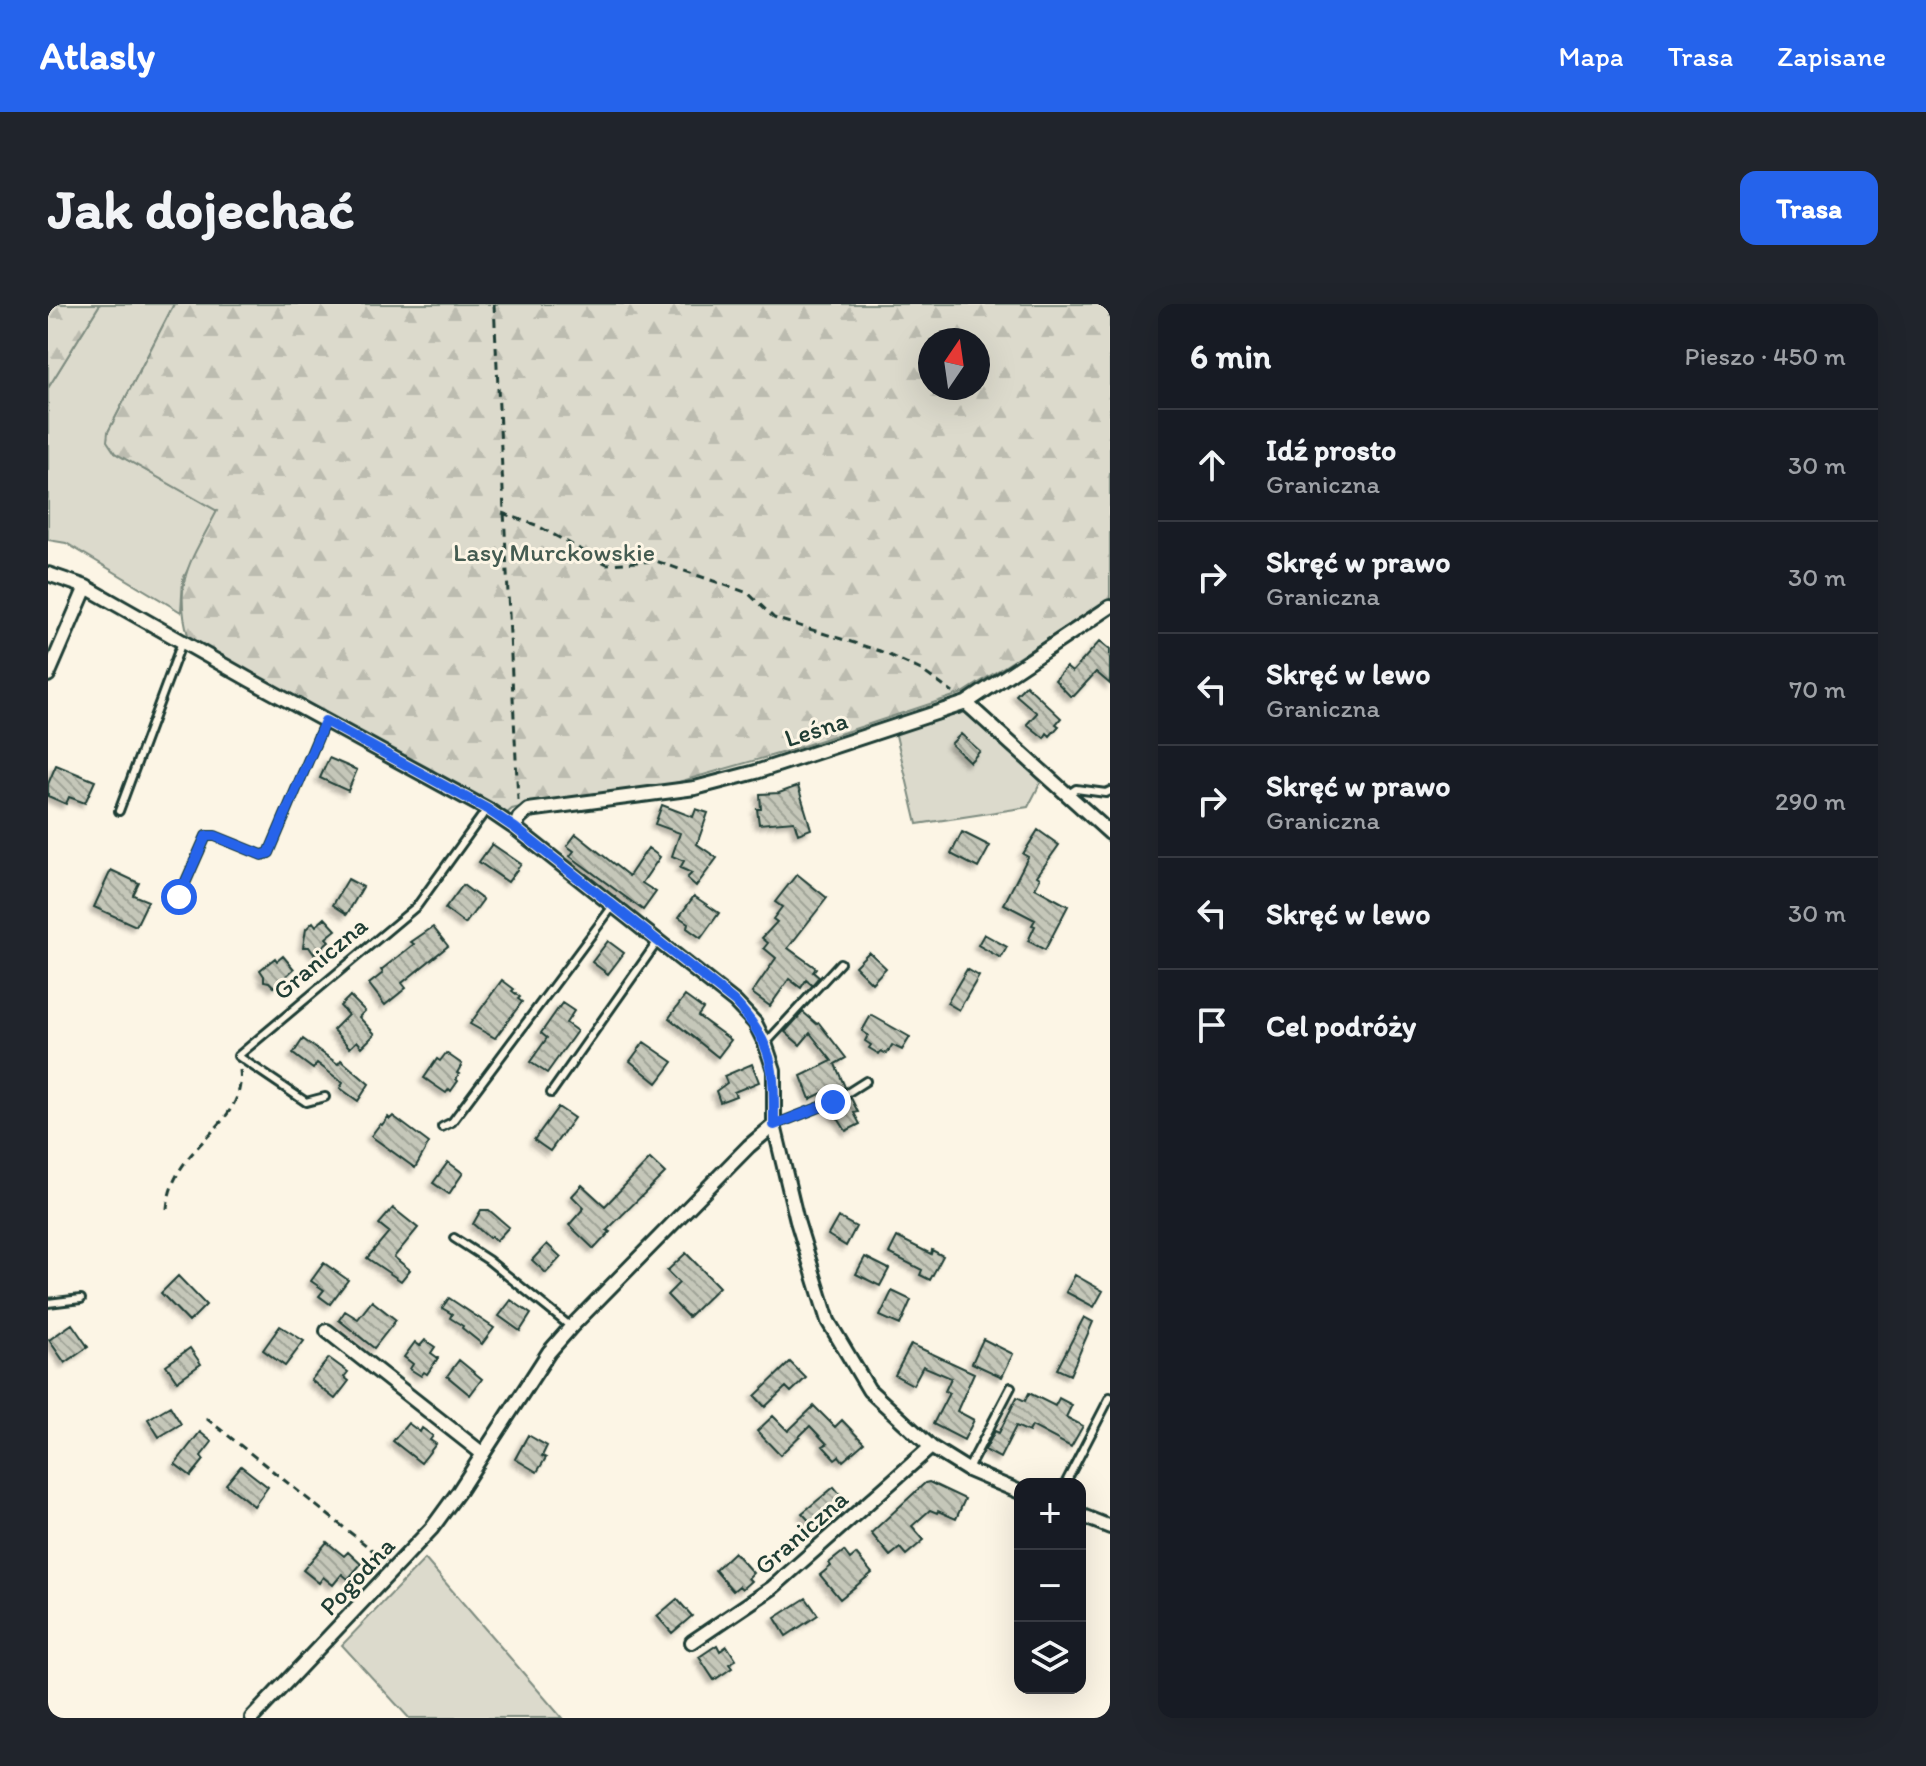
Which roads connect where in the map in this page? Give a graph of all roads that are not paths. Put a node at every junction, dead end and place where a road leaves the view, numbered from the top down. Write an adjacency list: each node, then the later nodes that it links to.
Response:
1 (48, 574): 2 (street)
2 (86, 587): 4 (street); 5 (street)
3 (1110, 607): 6 (street, Leśna)
4 (182, 642): 7 (street); 11 (lane)
5 (48, 675)
6 (966, 703): 9 (street); 12 (street, Leśna)
7 (325, 721): 10 (street); 14 (lane)
8 (1110, 791): 9 (lane)
9 (1067, 795): 13 (street)
10 (487, 809): 12 (street); 21 (lane, Graniczna)
11 (119, 811)
12 (517, 823): 15 (street)
13 (1110, 833)
14 (179, 897)
15 (613, 906): 16 (street); 23 (lane)
16 (658, 941): 18 (street); 20 (lane)
17 (840, 963): 18 (lane)
18 (765, 1043): 22 (street)
19 (866, 1081): 22 (lane)
20 (551, 1093)
21 (325, 1097)
22 (774, 1125): 27 (street, Pogodna); 31 (street)
23 (442, 1127)
24 (454, 1238): 27 (lane)
25 (81, 1299): 26 (lane)
26 (48, 1303)
27 (571, 1327): 32 (street, Pogodna)
28 (327, 1331): 32 (street)
29 (1011, 1387): 33 (lane)
30 (1110, 1397): 34 (lane)
31 (931, 1447): 33 (street); 38 (street, Graniczna)
32 (483, 1454): 39 (street, Pogodna)
33 (968, 1470): 35 (street)
34 (1068, 1478)
35 (1014, 1489)
36 (1086, 1517): 37 (street)
37 (1110, 1527)
38 (692, 1642)
39 (252, 1718)

